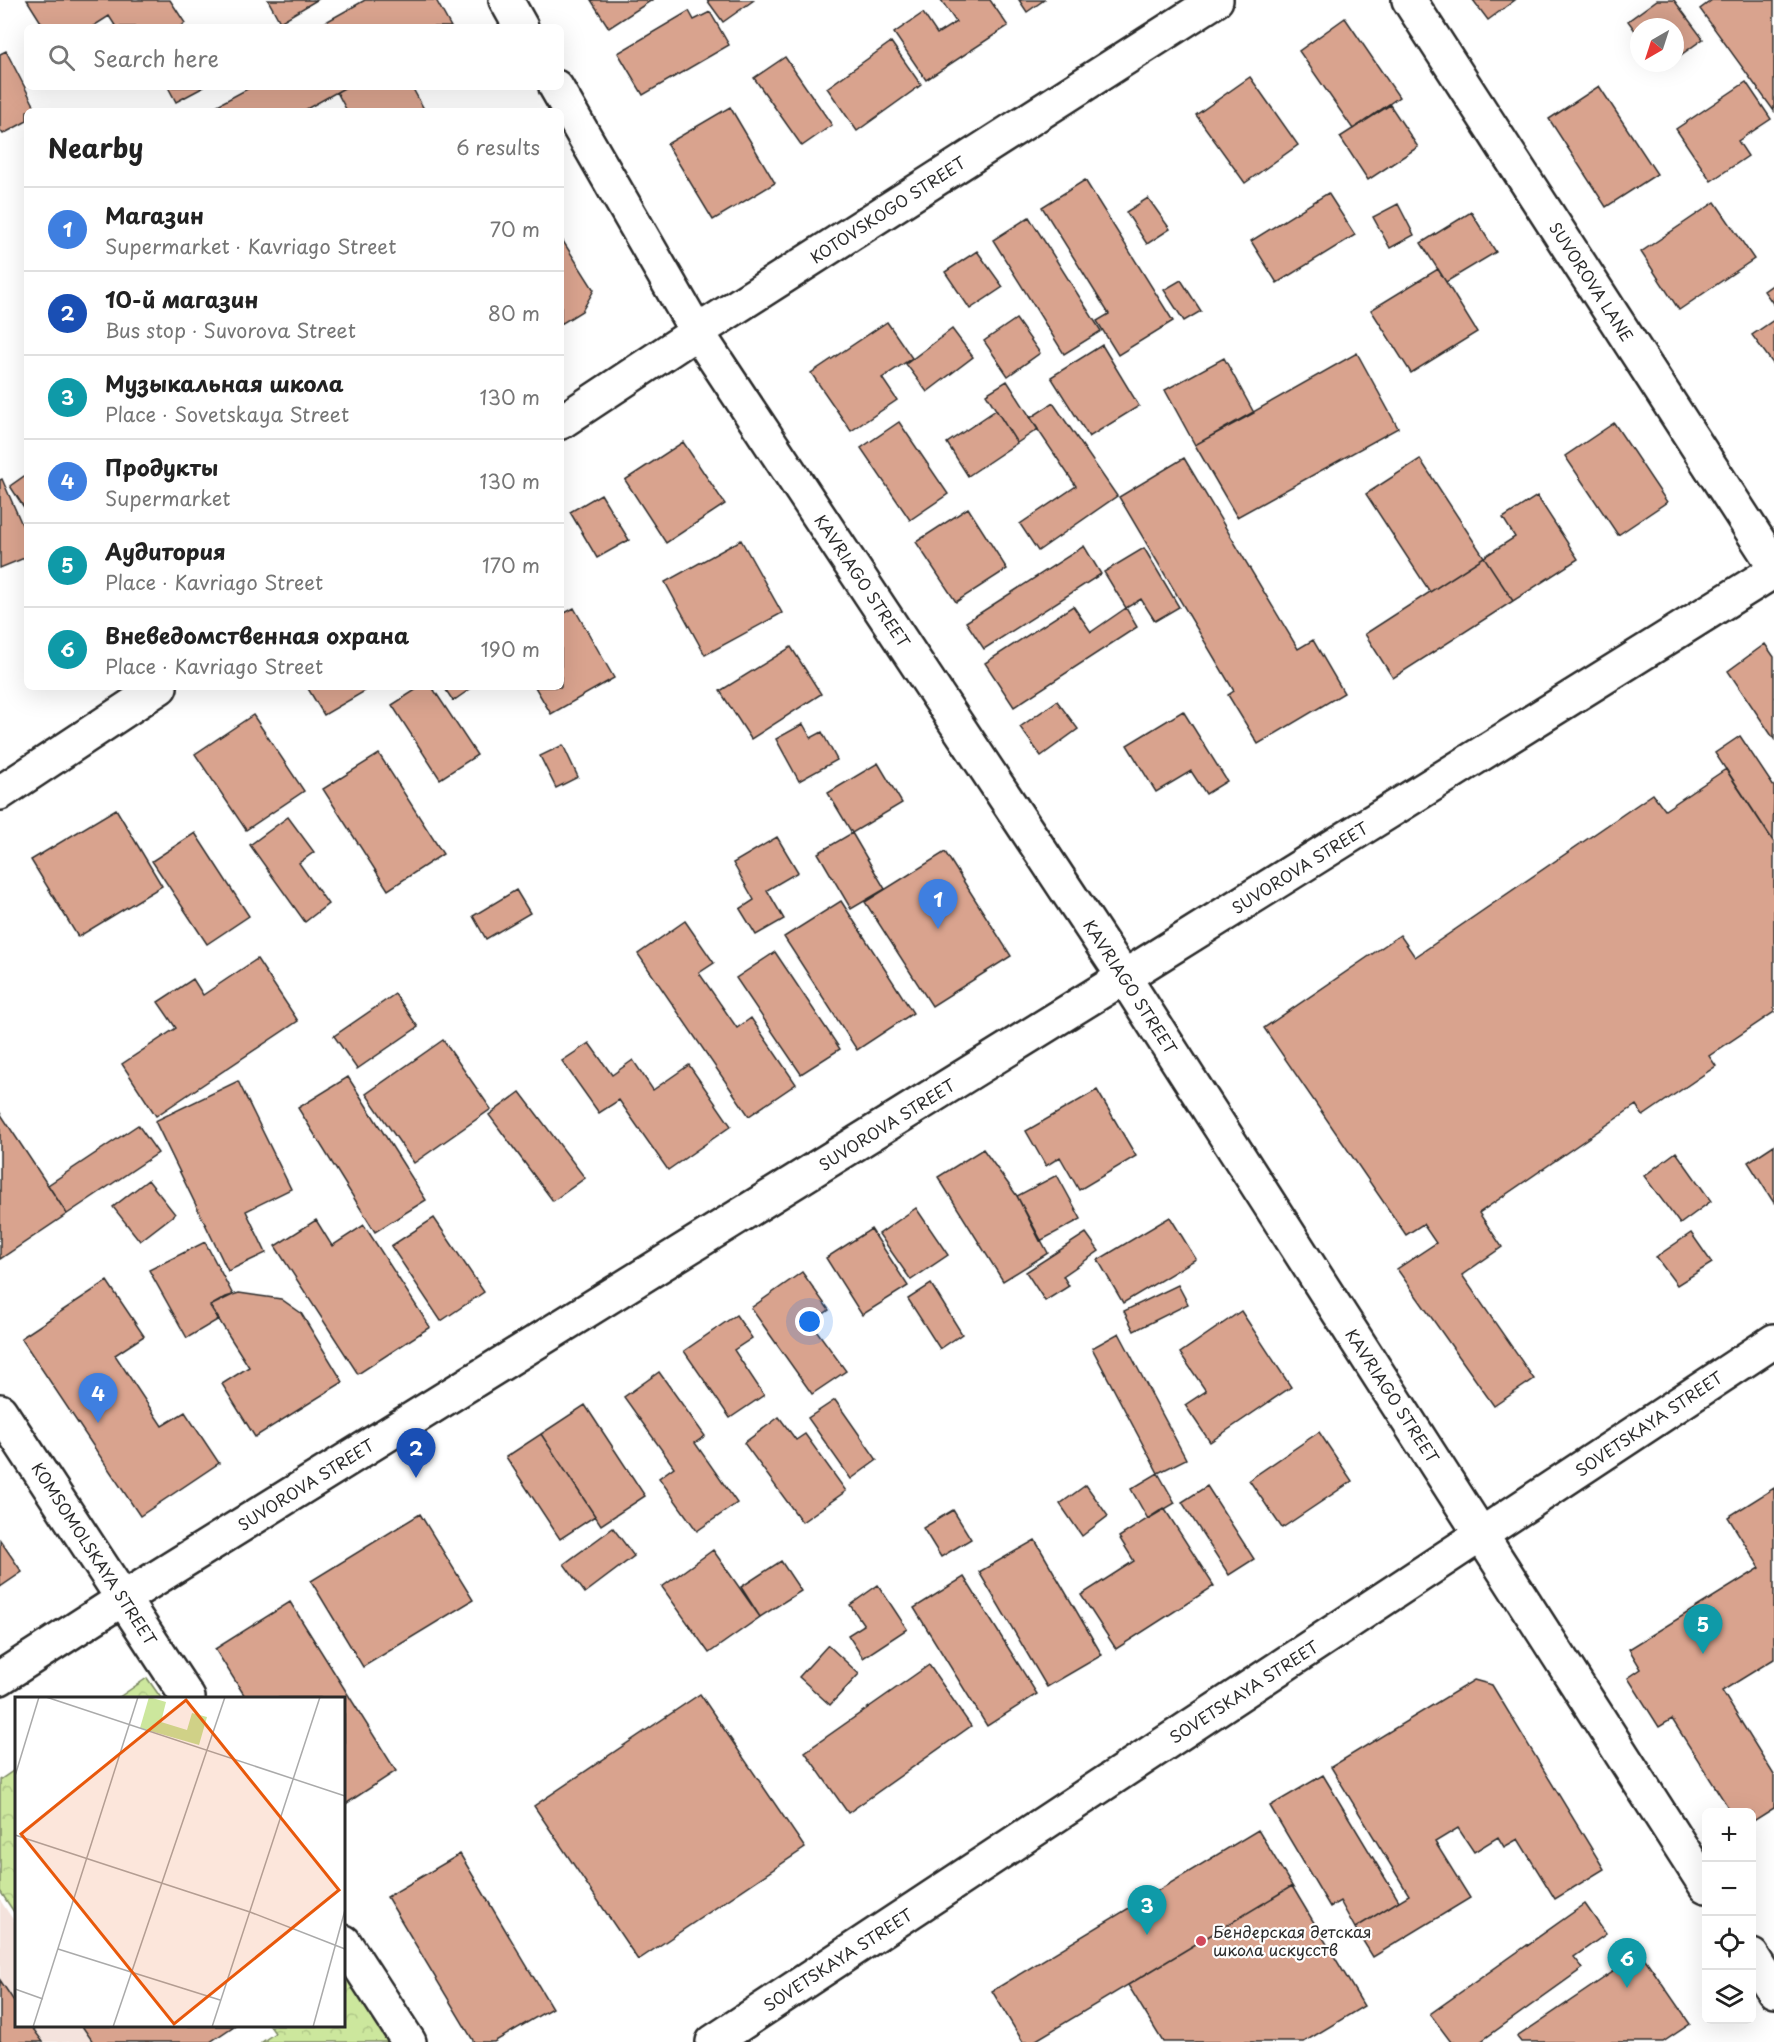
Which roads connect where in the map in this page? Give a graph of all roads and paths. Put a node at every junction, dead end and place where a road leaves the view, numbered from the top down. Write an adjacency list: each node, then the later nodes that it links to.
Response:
1 (506, 0): 4 (street)
2 (1216, 0): 6 (street, KOTOVSKOGO STREET)
3 (1409, 0): 8 (street, SUVOROVA LANE)
4 (519, 24)
5 (558, 90): 6 (street, KAVRIAGO STREET)
6 (697, 332): 7 (street, KOTOVSKOGO STREET); 12 (street, KAVRIAGO STREET)
7 (564, 420)
8 (1774, 565)
9 (1774, 571): 12 (street, SUVOROVA STREET)
10 (155, 690): 11 (street)
11 (0, 793)
12 (1125, 977): 15 (street, KAVRIAGO STREET); 16 (street, SUVOROVA STREET)
13 (1774, 1341): 15 (street, SOVETSKAYA STREET)
14 (0, 1411): 16 (street, KOMSOMOLSKAYA STREET)
15 (1481, 1535): 19 (street, KAVRIAGO STREET); 24 (street, SOVETSKAYA STREET)
16 (124, 1598): 17 (street, SUVOROVA STREET); 18 (street, KOMSOMOLSKAYA STREET)
17 (0, 1678)
18 (187, 1697)
19 (1702, 1878)
20 (345, 1944): 23 (street)
21 (1756, 1962): 22 (street)
22 (1774, 1991)
23 (409, 2042)
24 (713, 2042)

